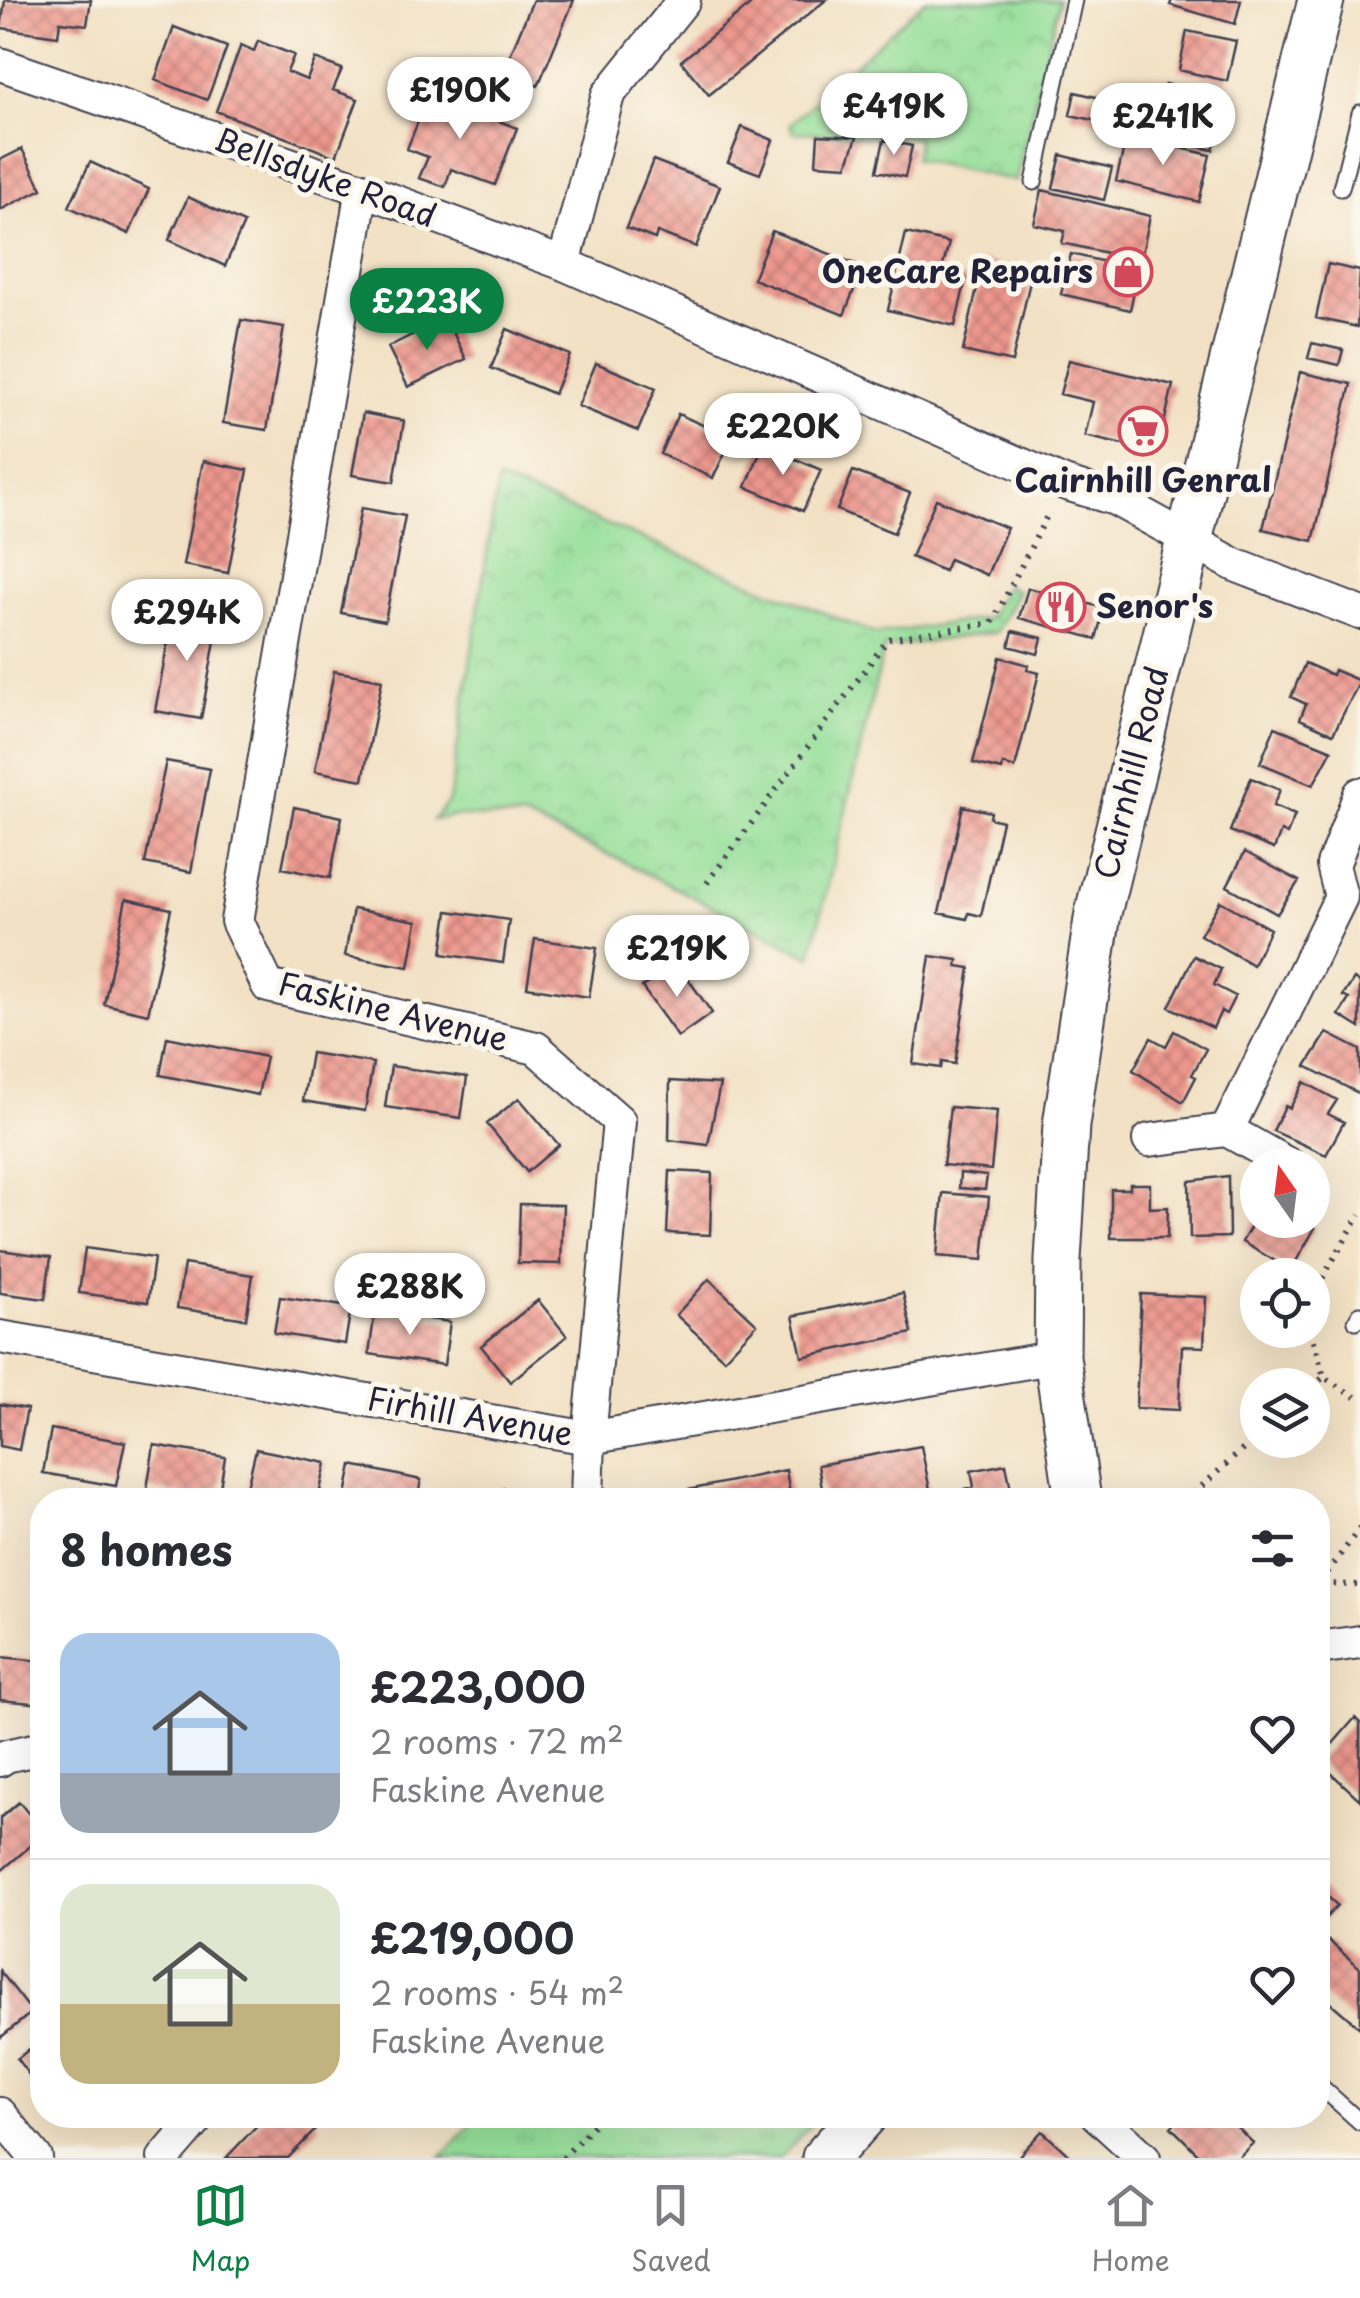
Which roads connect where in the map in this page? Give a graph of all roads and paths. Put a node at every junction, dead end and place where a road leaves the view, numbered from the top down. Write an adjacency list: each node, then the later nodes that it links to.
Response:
1 (684, 0): 9 (street)
2 (1074, 0): 6 (lane)
3 (1321, 0): 11 (main road, Cairnhill Road)
4 (0, 64): 8 (street, Bellsdyke Road)
5 (1360, 113): 7 (lane)
6 (1034, 182)
7 (1341, 188)
8 (362, 189): 9 (street, Bellsdyke Road); 24 (street, Faskine Avenue)
9 (564, 264): 10 (street, Bellsdyke Road)
10 (1064, 482): 11 (street, Bellsdyke Road); 14 (path)
11 (1189, 541): 12 (street, Bellsdyke Road); 21 (main road, Cairnhill Road)
12 (1360, 613)
13 (1360, 794): 15 (street)
14 (707, 883)
15 (1226, 1130): 16 (street); 17 (street)
16 (1149, 1140)
17 (1258, 1148)
18 (1360, 1214): 19 (path)
19 (1330, 1265)
20 (0, 1337): 24 (street, Firhill Avenue)
21 (1057, 1357): 24 (street, Firhill Avenue); 27 (main road, Cairnhill Road)
22 (1330, 1381): 23 (path)
23 (1360, 1400)
24 (589, 1438): 26 (street, Faskine Avenue)
25 (1240, 1452): 28 (path)
26 (587, 1488)
27 (1076, 1488)
28 (1200, 1488)
29 (1360, 1528): 30 (path)
30 (1330, 1568)
31 (1330, 1584): 32 (path)
32 (1360, 1585)
33 (1360, 1642): 34 (street)
34 (1330, 1646)
35 (30, 1751): 36 (street)
36 (0, 1760)
37 (1330, 2095): 39 (lane)
38 (0, 2114): 44 (street)
39 (1360, 2122)
40 (190, 2128): 45 (street)
41 (590, 2128): 46 (path)
42 (852, 2128): 47 (main road)
43 (1111, 2128): 48 (street)
44 (36, 2158)
45 (164, 2158)
46 (563, 2158)
47 (824, 2158)
48 (1144, 2158)

